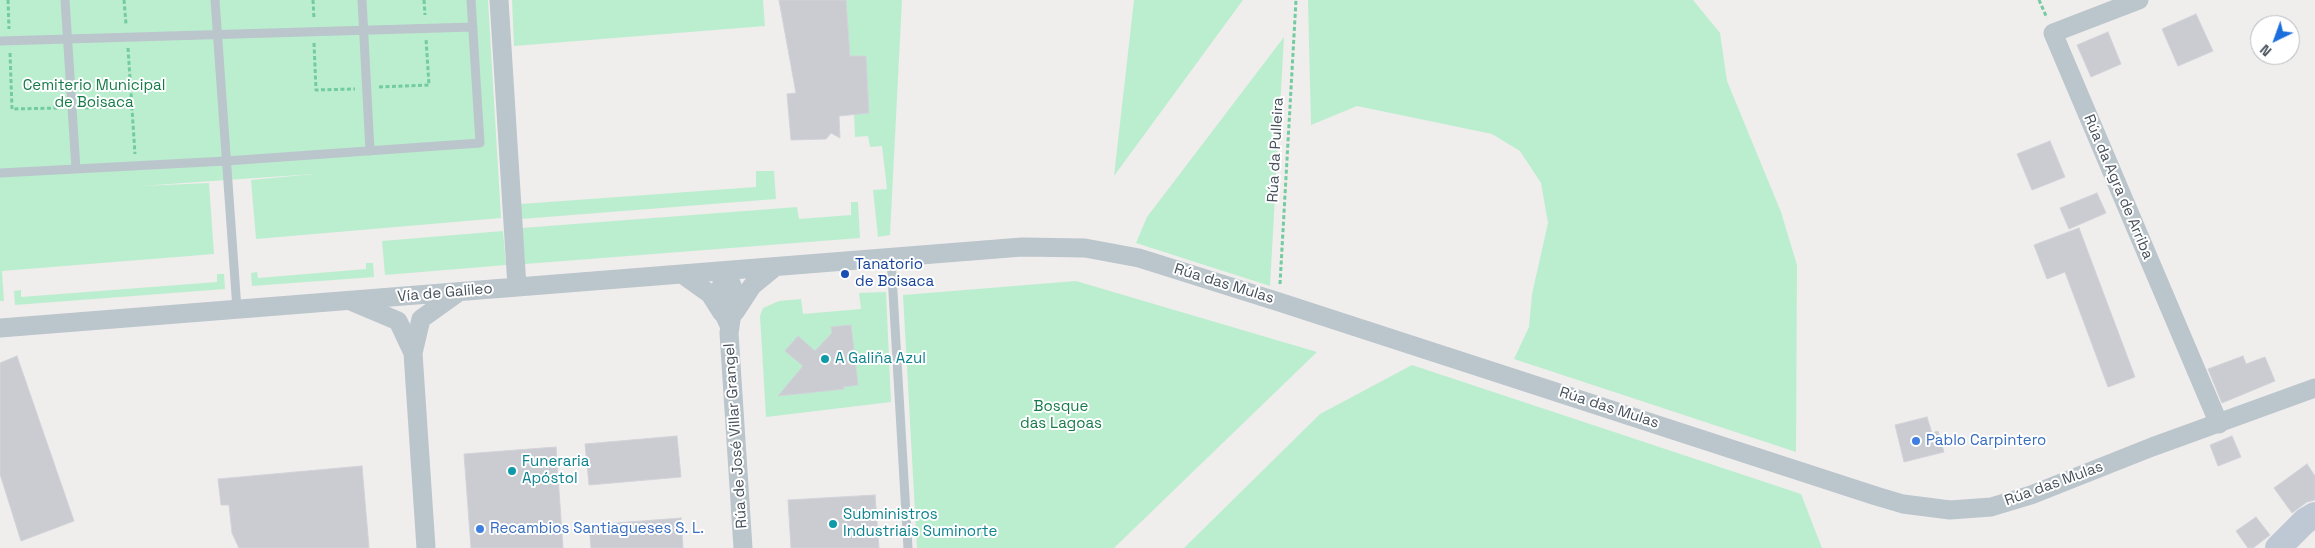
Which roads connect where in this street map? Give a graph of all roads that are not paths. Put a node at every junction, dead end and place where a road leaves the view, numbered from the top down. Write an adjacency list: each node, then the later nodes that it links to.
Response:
1 (66, 0): 10 (lane)
2 (215, 0): 9 (lane)
3 (362, 0): 8 (lane)
4 (471, 0): 7 (lane)
5 (499, 0): 20 (street)
6 (2139, 0): 32 (street, Rúa da Agra de Arriba)
7 (473, 27): 8 (lane); 12 (lane)
8 (364, 30): 9 (lane); 12 (lane)
9 (217, 34): 10 (lane); 13 (lane)
10 (68, 39): 11 (lane); 14 (lane)
11 (5, 41)
12 (370, 151): 13 (lane)
13 (226, 161): 14 (lane); 25 (lane)
14 (76, 169): 15 (lane)
15 (0, 173)
16 (891, 258): 17 (street, Vía de Galileo); 32 (street, Rúa das Mulas); 36 (lane)
17 (774, 268): 18 (street, Vía de Galileo); 28 (street, Rúa de José Villar Grangel)
18 (726, 271): 19 (street, Vía de Galileo); 28 (street, Rúa de José Villar Grangel)
19 (682, 274): 20 (street, Vía de Galileo); 28 (street, Rúa de José Villar Grangel)
20 (517, 287): 21 (street, Vía de Galileo)
21 (460, 292): 22 (street, Vía de Galileo); 26 (street)
22 (424, 295): 23 (street, Vía de Galileo); 26 (street)
23 (390, 298): 24 (street, Vía de Galileo); 27 (street)
24 (351, 301): 25 (street, Vía de Galileo); 27 (street)
25 (237, 310): 29 (street, Vía de Galileo)
26 (421, 319): 27 (street); 30 (street)
27 (398, 321): 30 (street)
28 (729, 325): 35 (street, Rúa de José Villar Grangel)
29 (0, 328)
30 (413, 353): 34 (street)
31 (2315, 388): 32 (street, Rúa das Mulas)
32 (2219, 424)
33 (2315, 515): 37 (main road)
34 (426, 548)
35 (743, 548)
36 (908, 548)
37 (2278, 548)

